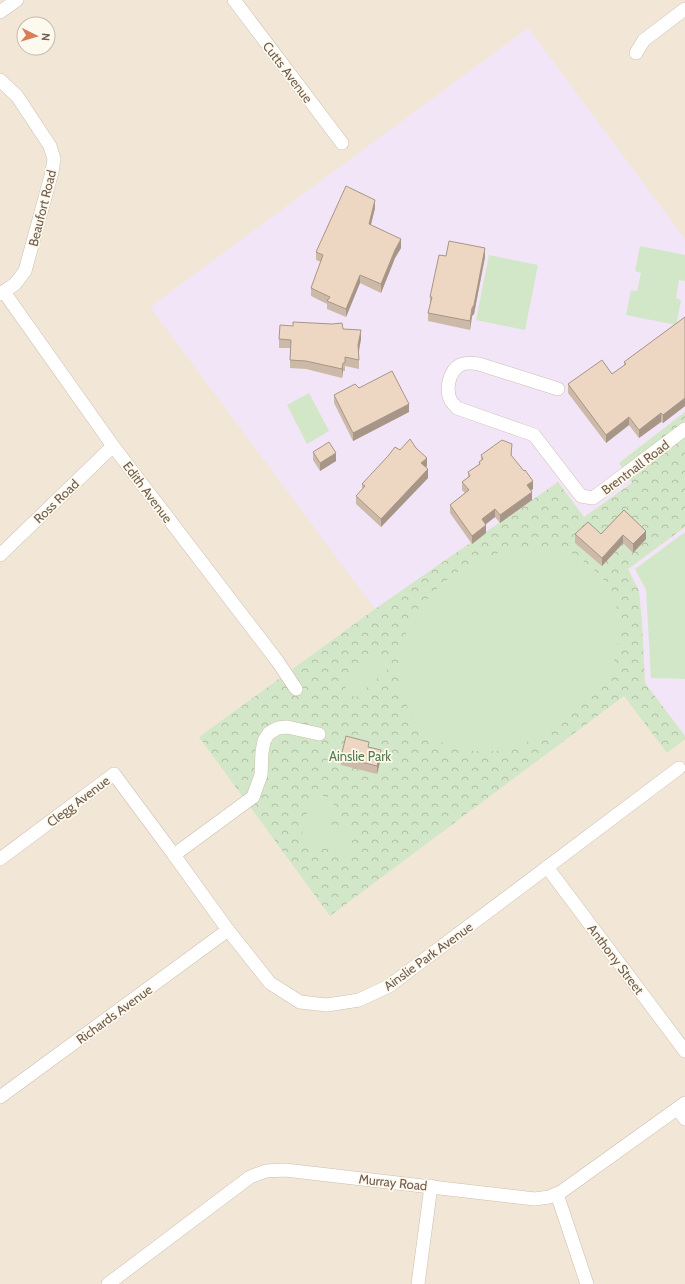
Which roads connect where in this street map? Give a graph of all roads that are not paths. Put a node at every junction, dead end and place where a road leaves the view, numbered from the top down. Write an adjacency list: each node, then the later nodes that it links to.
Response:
1 (17, 0): 4 (street)
2 (234, 0): 7 (street, Cutts Avenue)
3 (685, 9): 5 (street)
4 (0, 12)
5 (636, 53)
6 (0, 80): 8 (street, Beaufort Road)
7 (342, 143)
8 (2, 293): 11 (street, Edith Avenue)
9 (558, 389): 10 (street, Brentnall Road)
10 (685, 429)
11 (113, 446): 12 (street, Ross Road); 13 (street, Edith Avenue)
12 (0, 555)
13 (296, 689)
14 (319, 734): 16 (street)
15 (679, 768): 18 (street, Ainslie Park Avenue)
16 (174, 855): 17 (street, Clegg Avenue); 19 (street, Ainslie Park Avenue)
17 (0, 859)
18 (546, 867): 19 (street, Ainslie Park Avenue); 20 (street, Anthony Street)
19 (228, 930): 21 (street, Richards Avenue)
20 (685, 1051)
21 (0, 1097)
22 (683, 1110): 24 (street, Murray Road)
23 (431, 1186): 24 (street, Murray Road); 25 (street, Murray Road); 26 (street)
24 (557, 1194): 27 (street)
25 (108, 1284)
26 (418, 1284)
27 (587, 1284)

